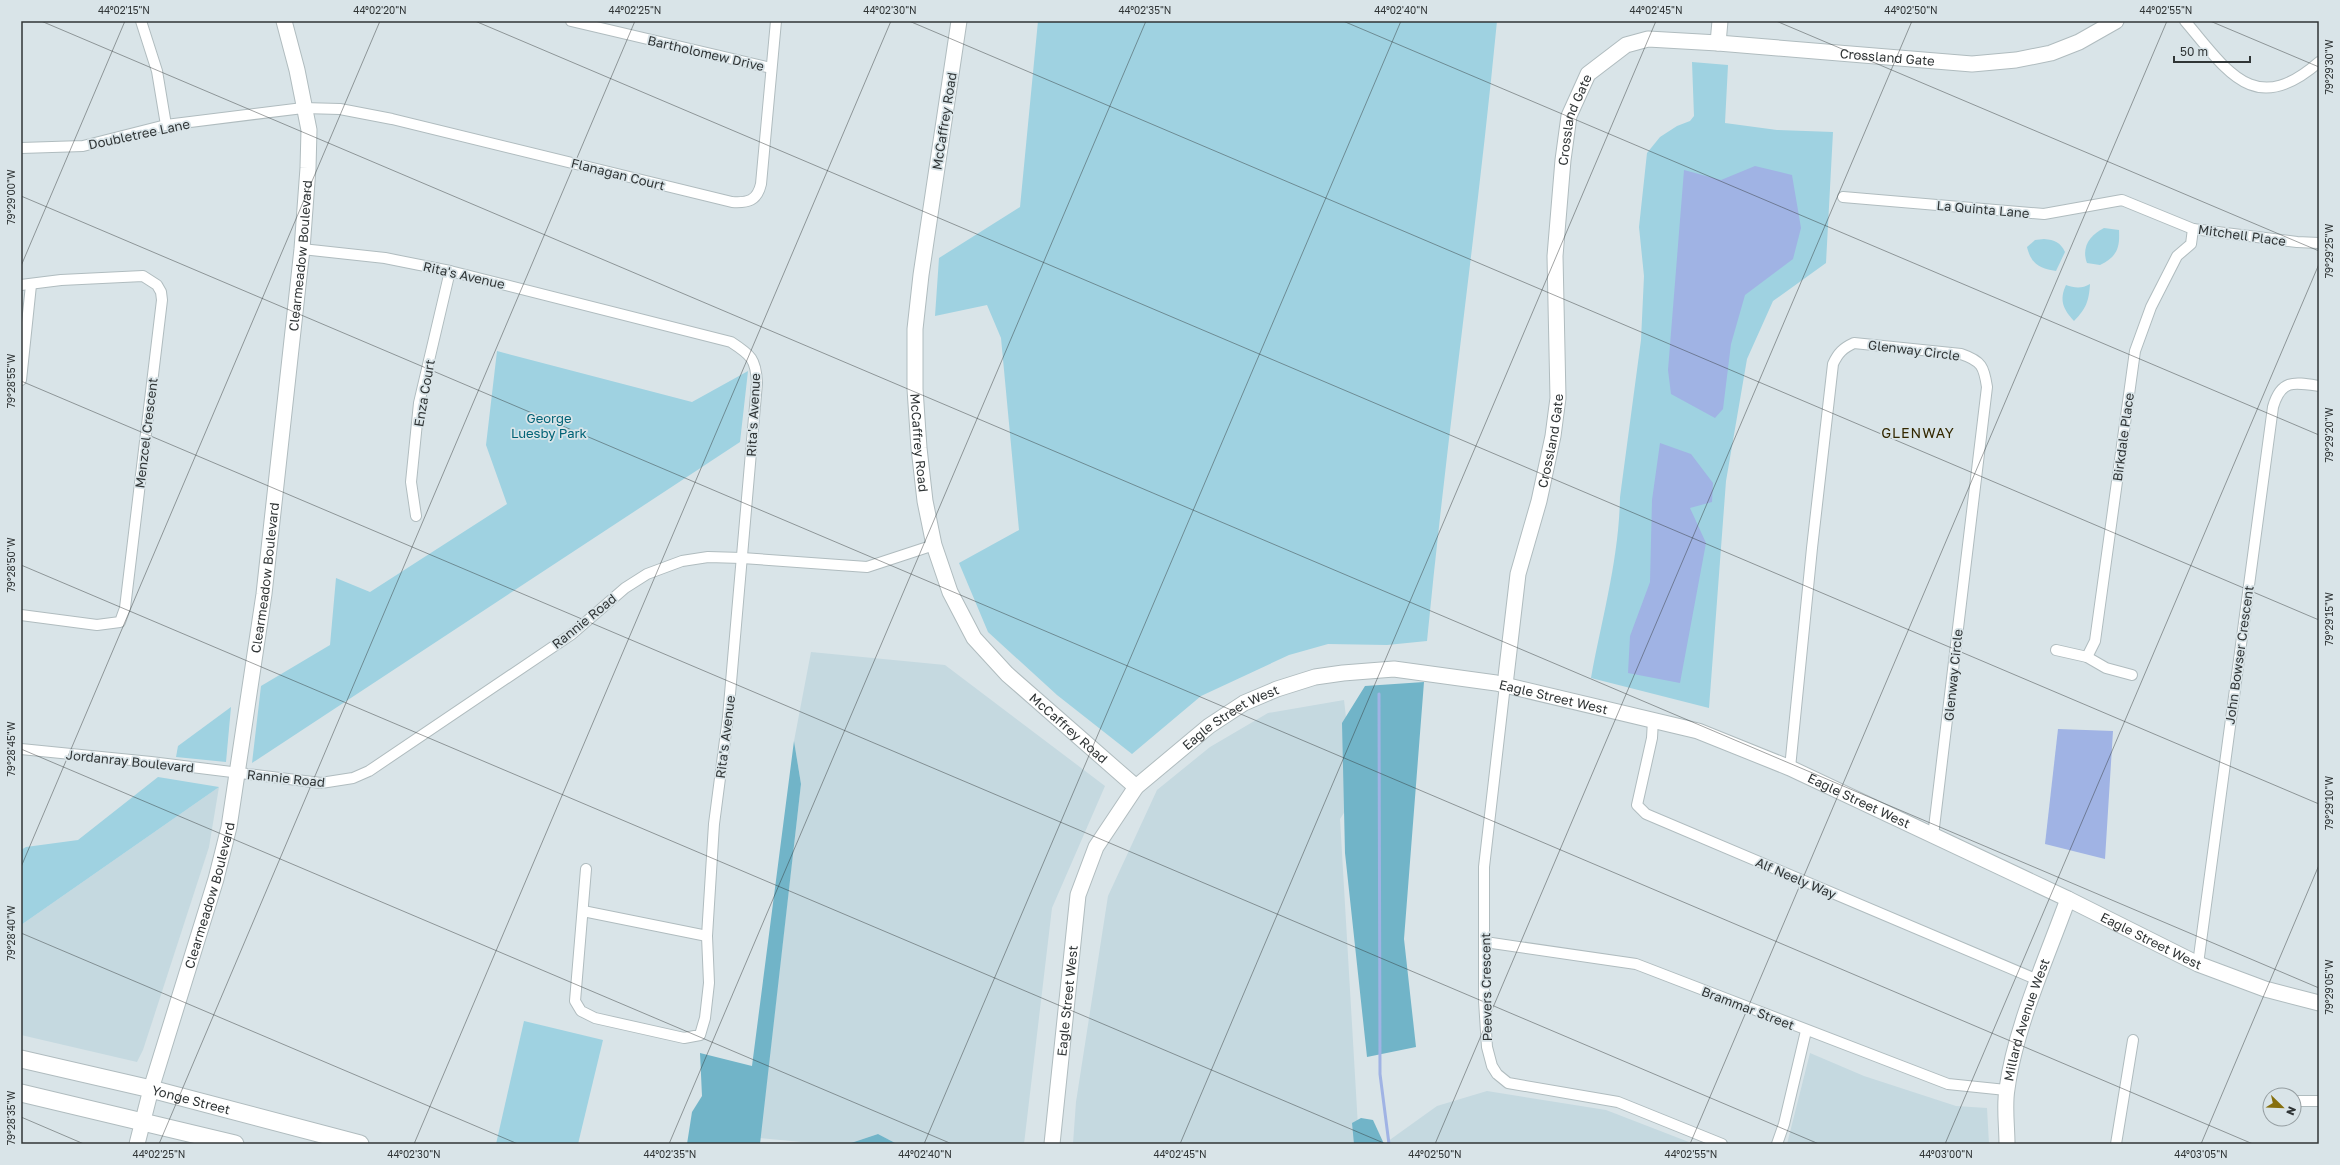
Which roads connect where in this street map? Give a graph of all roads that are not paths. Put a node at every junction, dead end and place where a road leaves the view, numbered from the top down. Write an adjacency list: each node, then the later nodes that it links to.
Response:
1 (141, 21): 13 (street)
2 (284, 21): 12 (street, Clearmeadow Boulevard)
3 (571, 21): 11 (street, Bartholomew Drive)
4 (776, 21): 11 (street, Flanagan Court)
5 (959, 21): 25 (street, McCaffrey Road)
6 (1720, 21): 9 (street)
7 (2116, 21): 9 (street, Crossland Gate)
8 (2185, 21): 10 (street)
9 (1718, 42): 31 (street, Crossland Gate)
10 (2319, 62)
11 (771, 68): 12 (street, Flanagan Court)
12 (304, 108): 13 (street, Doubletree Lane); 19 (street, Clearmeadow Boulevard)
13 (166, 125): 14 (street, Doubletree Lane)
14 (21, 148)
15 (1843, 197): 16 (street, La Quinta Lane)
16 (2122, 200): 17 (street, Mitchell Place)
17 (2193, 229): 18 (street, Mitchell Place); 29 (street, Birkdale Place)
18 (2319, 243)
19 (302, 249): 20 (street, Rita's Avenue); 35 (street, Clearmeadow Boulevard)
20 (450, 271): 24 (street, Enza Court); 26 (street, Rita's Avenue)
21 (26, 285): 22 (street); 27 (street, Menzcel Crescent)
22 (21, 380)
23 (2319, 386): 43 (street, John Bowser Crescent)
24 (416, 516)
25 (934, 545): 26 (street, Rannie Road); 36 (street, McCaffrey Road)
26 (742, 558): 35 (street, Rannie Road); 41 (street, Rita's Avenue)
27 (21, 615)
28 (2056, 650): 29 (street)
29 (2087, 657): 30 (street)
30 (2132, 675)
31 (1505, 685): 32 (street, Eagle Street West); 36 (street, Eagle Street West); 42 (street, Peevers Crescent)
32 (1653, 720): 34 (street, Eagle Street West); 44 (street, Alf Neely Way)
33 (21, 750): 35 (street, Jordanray Boulevard)
34 (1790, 768): 37 (street, Eagle Street West); 37 (street, Glenway Circle)
35 (238, 773): 49 (street, Clearmeadow Boulevard)
36 (1136, 787): 58 (street, Eagle Street West)
37 (1933, 836): 39 (street, Eagle Street West)
38 (586, 869): 40 (street)
39 (2068, 900): 43 (street, Eagle Street West); 44 (street, Millard Avenue West)
40 (584, 911): 41 (street); 41 (street, Rita's Avenue)
41 (707, 936)
42 (1485, 942): 46 (street, Brammar Street); 59 (street, Peevers Crescent)
43 (2198, 964): 45 (street, Eagle Street West)
44 (2038, 980): 50 (street, Millard Avenue West)
45 (2319, 1003)
46 (1806, 1031): 50 (street, Brammar Street); 60 (street)
47 (2133, 1040): 62 (street)
48 (21, 1059): 49 (main road, Yonge Street)
49 (151, 1089): 54 (street, Clearmeadow Boulevard); 57 (main road, Yonge Street)
50 (2006, 1090): 61 (street, Millard Avenue West)
51 (21, 1093): 54 (main road)
52 (2302, 1101): 53 (street)
53 (2319, 1101)
54 (142, 1124): 55 (street, Clearmeadow Boulevard); 56 (main road)
55 (137, 1144)
56 (235, 1144)
57 (360, 1144)
58 (1052, 1144)
59 (1722, 1144)
60 (1777, 1144)
61 (2007, 1144)
62 (2116, 1144)

